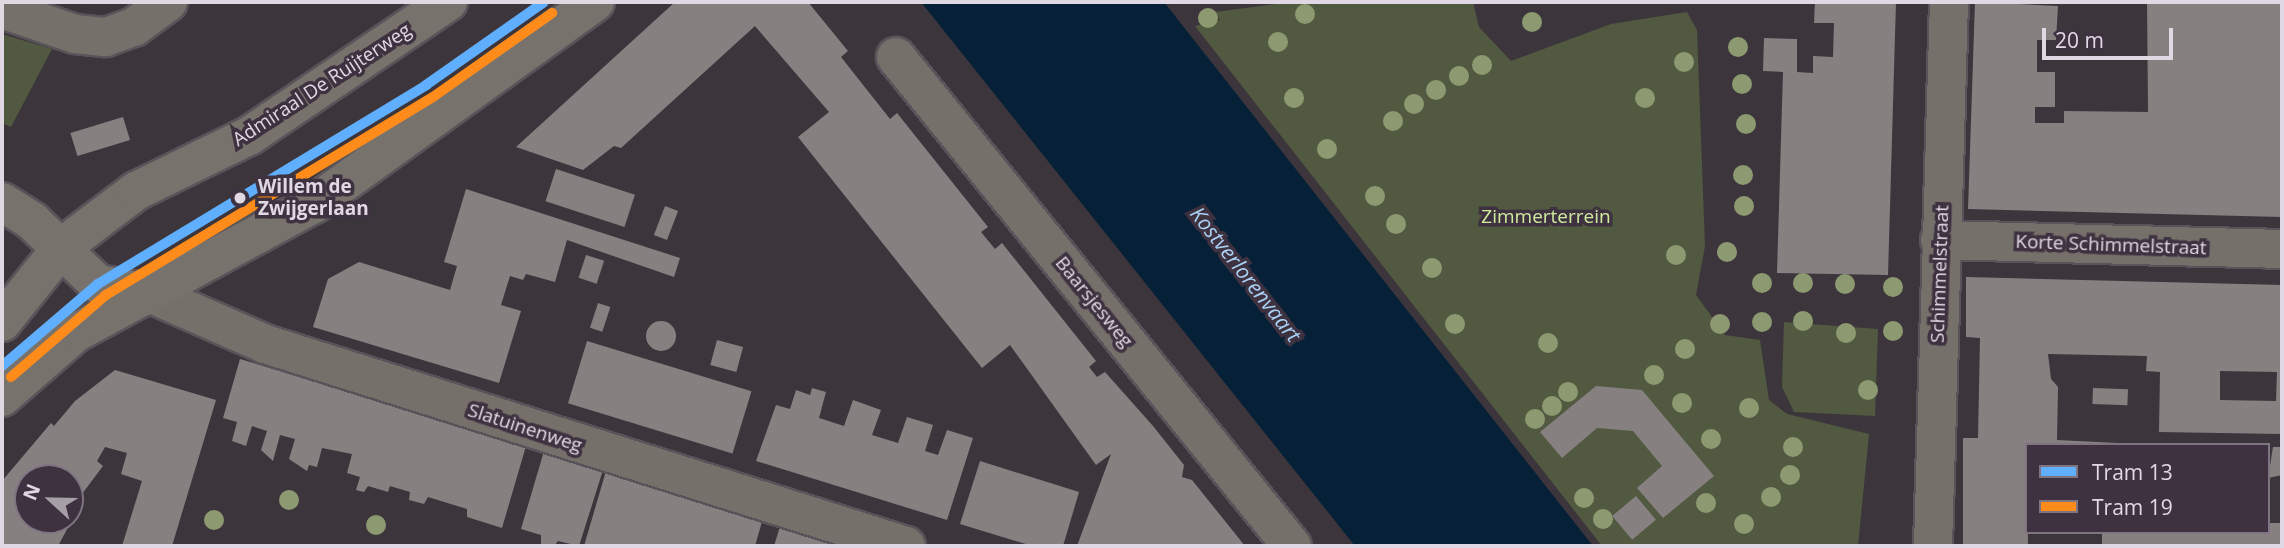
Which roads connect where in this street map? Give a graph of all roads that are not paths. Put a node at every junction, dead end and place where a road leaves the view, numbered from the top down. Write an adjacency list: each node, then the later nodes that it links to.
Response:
1 (168, 2): 5 (street)
2 (448, 2): 9 (street, Admiraal De Ruijterweg)
3 (595, 2): 11 (street)
4 (1948, 2): 8 (street, Schimmelstraat)
5 (2, 9)
6 (896, 57): 15 (street, Baarsjesweg)
7 (2, 202): 9 (street)
8 (1940, 240): 10 (street, Korte Schimmelstraat); 16 (street, Schimmelstraat)
9 (62, 247): 11 (street); 12 (street, Admiraal De Ruijterweg)
10 (2282, 249)
11 (149, 293): 13 (street); 14 (street, Slatuinenweg)
12 (2, 321)
13 (2, 397)
14 (906, 546)
15 (1292, 546)
16 (1933, 546)

